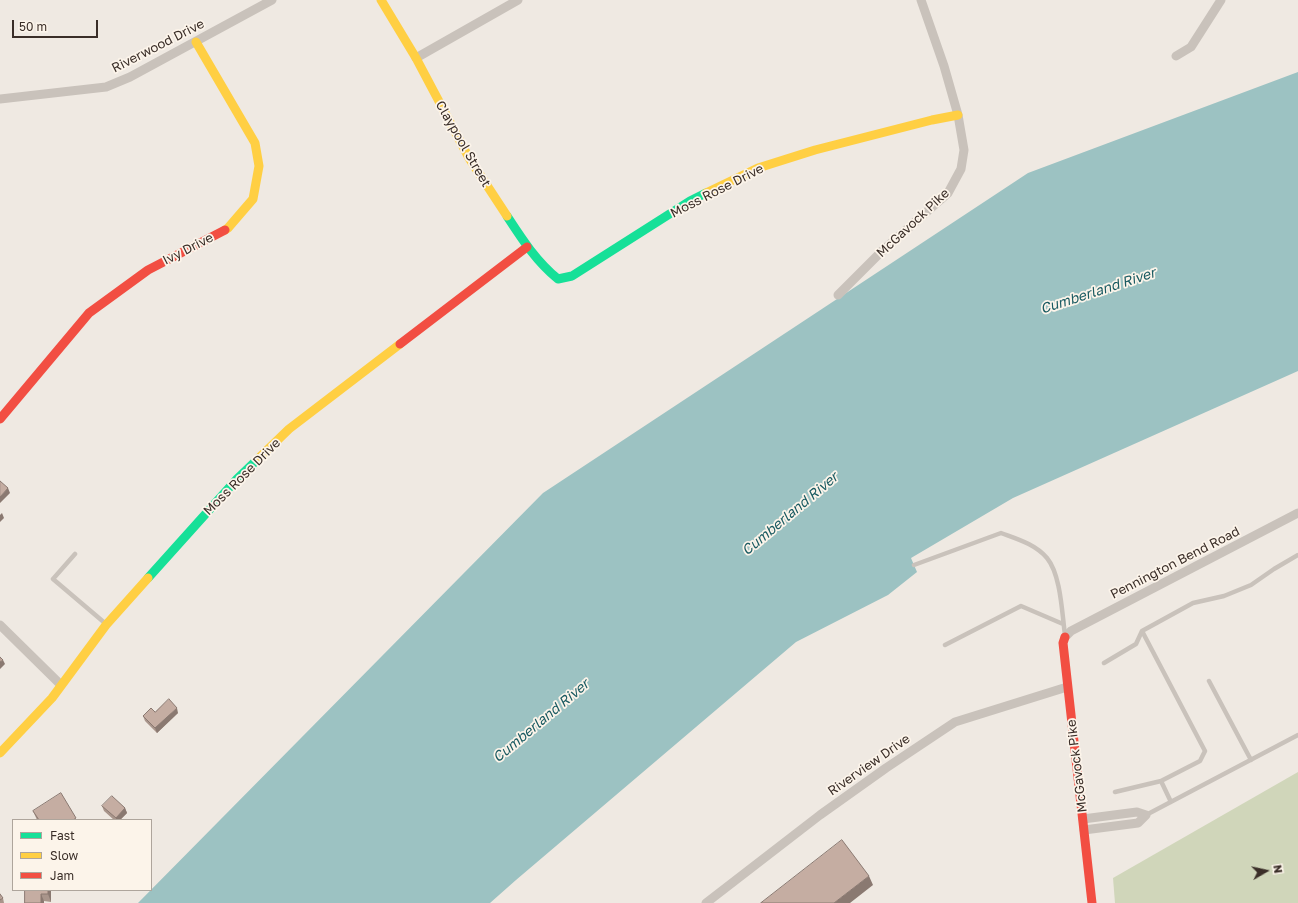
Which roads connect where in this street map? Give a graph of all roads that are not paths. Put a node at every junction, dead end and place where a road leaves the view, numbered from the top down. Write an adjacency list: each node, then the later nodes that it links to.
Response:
1 (272, 0): 6 (street, Riverwood Drive)
2 (381, 0): 8 (street, Claypool Street)
3 (518, 0): 8 (street)
4 (921, 0): 10 (street, McGavock Pike)
5 (1221, 0): 7 (street)
6 (196, 42): 9 (street, Riverwood Drive); 14 (street, Ivy Drive)
7 (1176, 56)
8 (416, 58): 11 (street, Claypool Street)
9 (0, 99)
10 (958, 115): 12 (street, Moss Rose Drive); 13 (street, McGavock Pike)
11 (527, 247): 12 (street, Claypool Street); 20 (street, Moss Rose Drive)
12 (558, 279)
13 (838, 295)
14 (0, 419)
15 (1298, 514): 23 (street, Pennington Bend Road)
16 (75, 554): 20 (lane)
17 (1298, 555): 22 (lane)
18 (914, 565): 19 (lane)
19 (1063, 624): 23 (lane); 24 (lane)
20 (106, 625): 27 (street, Moss Rose Drive)
21 (0, 626): 27 (street)
22 (1142, 631): 25 (lane); 32 (lane)
23 (1065, 637): 28 (street, McGavock Pike)
24 (945, 645)
25 (1104, 663)
26 (1209, 681): 31 (lane)
27 (61, 685): 30 (street, Moss Rose Drive)
28 (1067, 687): 36 (street, McGavock Pike); 39 (street, Riverview Drive)
29 (1298, 735): 31 (lane)
30 (0, 753)
31 (1251, 760): 34 (lane)
32 (1161, 781): 33 (lane); 34 (lane)
33 (1114, 792)
34 (1171, 802): 35 (lane)
35 (1146, 815): 36 (street); 37 (street)
36 (1083, 819): 37 (street, McGavock Pike)
37 (1084, 830): 38 (street, McGavock Pike)
38 (1091, 900)
39 (706, 903)

